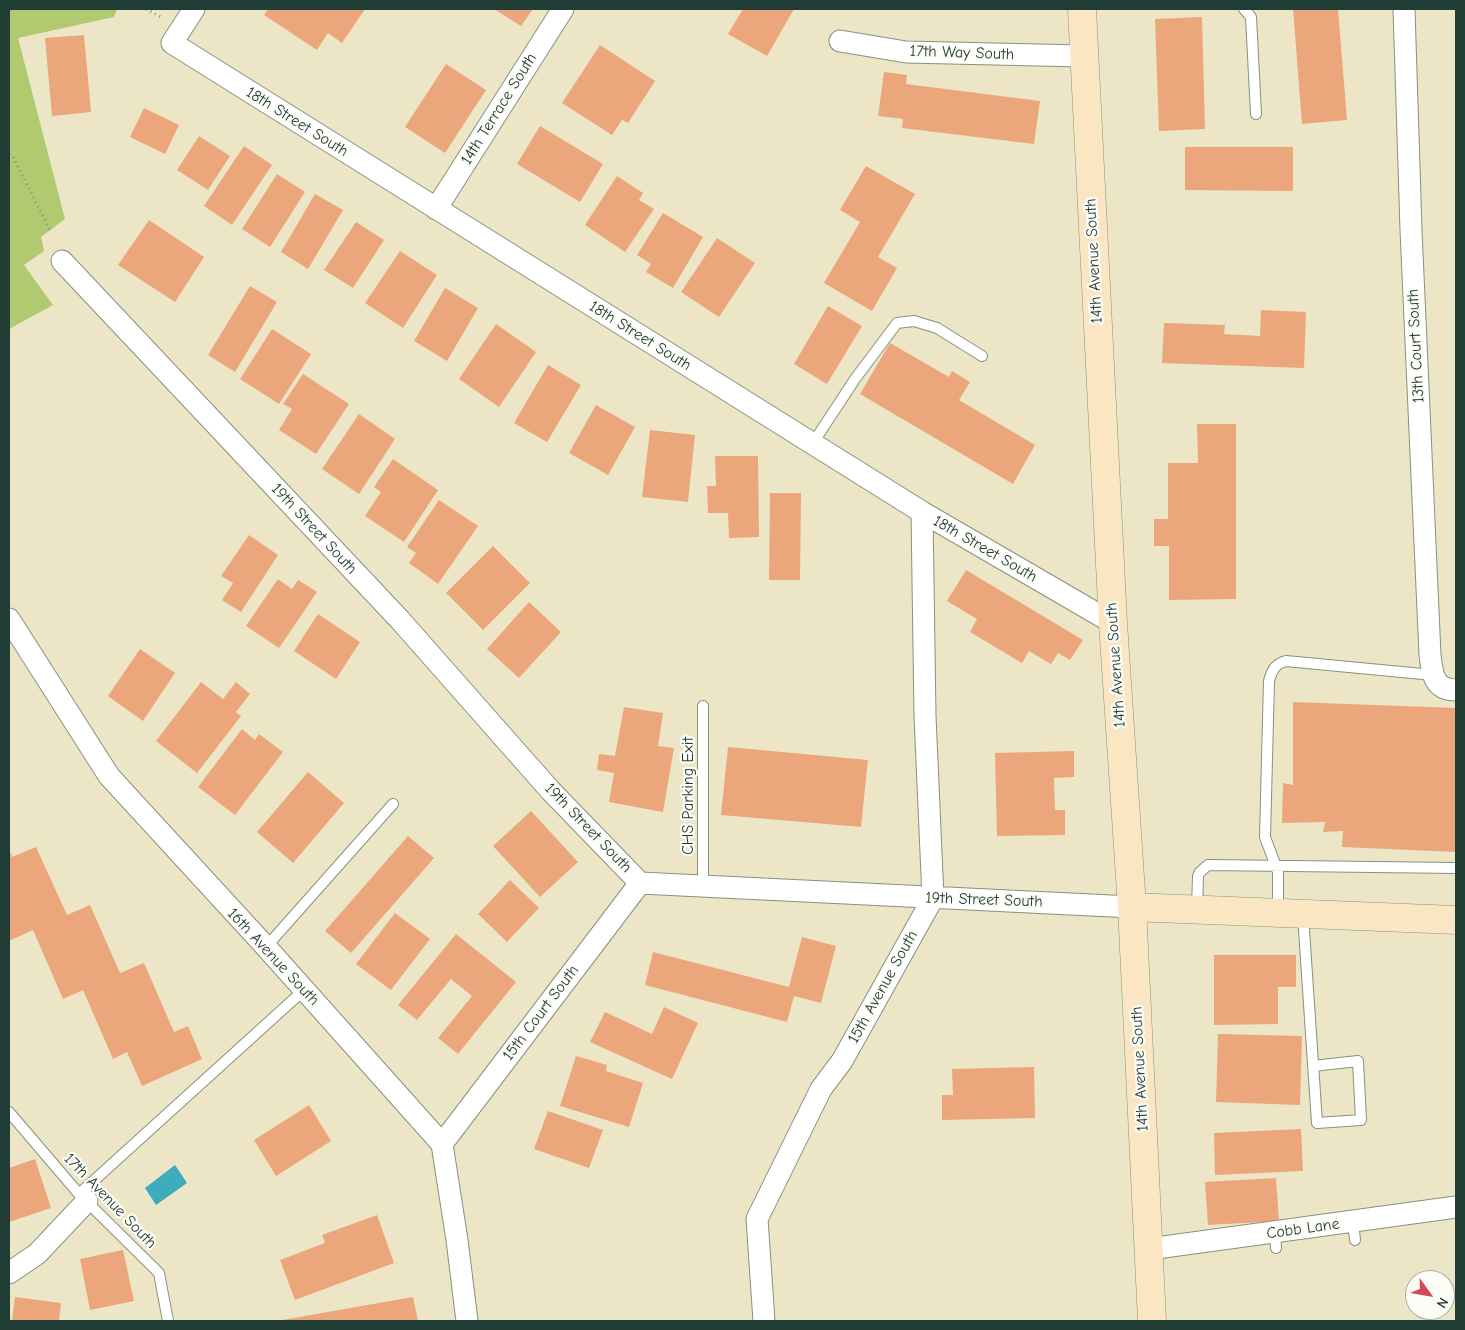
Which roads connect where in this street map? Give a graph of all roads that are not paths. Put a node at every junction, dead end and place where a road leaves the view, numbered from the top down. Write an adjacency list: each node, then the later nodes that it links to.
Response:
1 (194, 9): 9 (street, 18th Street South)
2 (563, 9): 9 (street, 14th Terrace South)
3 (1082, 9): 7 (street, 14th Avenue South)
4 (1244, 9): 8 (lane)
5 (1404, 9): 16 (street, 13th Court South)
6 (840, 41): 7 (street, 17th Way South)
7 (1083, 56): 15 (street, 14th Avenue South)
8 (1256, 114)
9 (436, 209): 12 (street, 18th Street South)
10 (62, 261): 21 (street, 19th Street South)
11 (982, 356): 12 (lane)
12 (813, 443): 13 (street, 18th Street South)
13 (922, 512): 15 (street, 18th Street South); 23 (street)
14 (9, 619): 28 (street, 16th Avenue South)
15 (1113, 623): 24 (street, 14th Avenue South)
16 (1442, 682): 19 (lane)
17 (703, 706): 22 (lane, CHS Parking Exit)
18 (393, 804): 28 (lane)
19 (1276, 865): 20 (lane); 25 (lane); 26 (lane)
20 (1456, 868)
21 (640, 883): 22 (street, 19th Street South); 32 (street, 15th Court South)
22 (703, 887): 23 (street, 19th Street South)
23 (933, 898): 24 (street, 19th Street South); 39 (street, 15th Avenue South)
24 (1132, 907): 25 (street, 19th Street South); 35 (street, 14th Avenue South)
25 (1197, 910): 26 (street, 19th Street South)
26 (1290, 913): 27 (street, 19th Street South); 30 (lane)
27 (1456, 920)
28 (266, 947): 29 (street, 16th Avenue South)
29 (304, 990): 32 (street, 16th Avenue South); 33 (lane)
30 (1313, 1066): 30 (lane)
31 (9, 1112): 33 (lane, 17th Avenue South)
32 (442, 1144): 38 (street)
33 (83, 1197): 36 (street); 37 (lane, 17th Avenue South)
34 (1456, 1207): 35 (street, Cobb Lane)
35 (1149, 1249): 40 (street, 14th Avenue South)
36 (9, 1273)
37 (168, 1321)
38 (467, 1321)
39 (764, 1321)
40 (1152, 1321)

